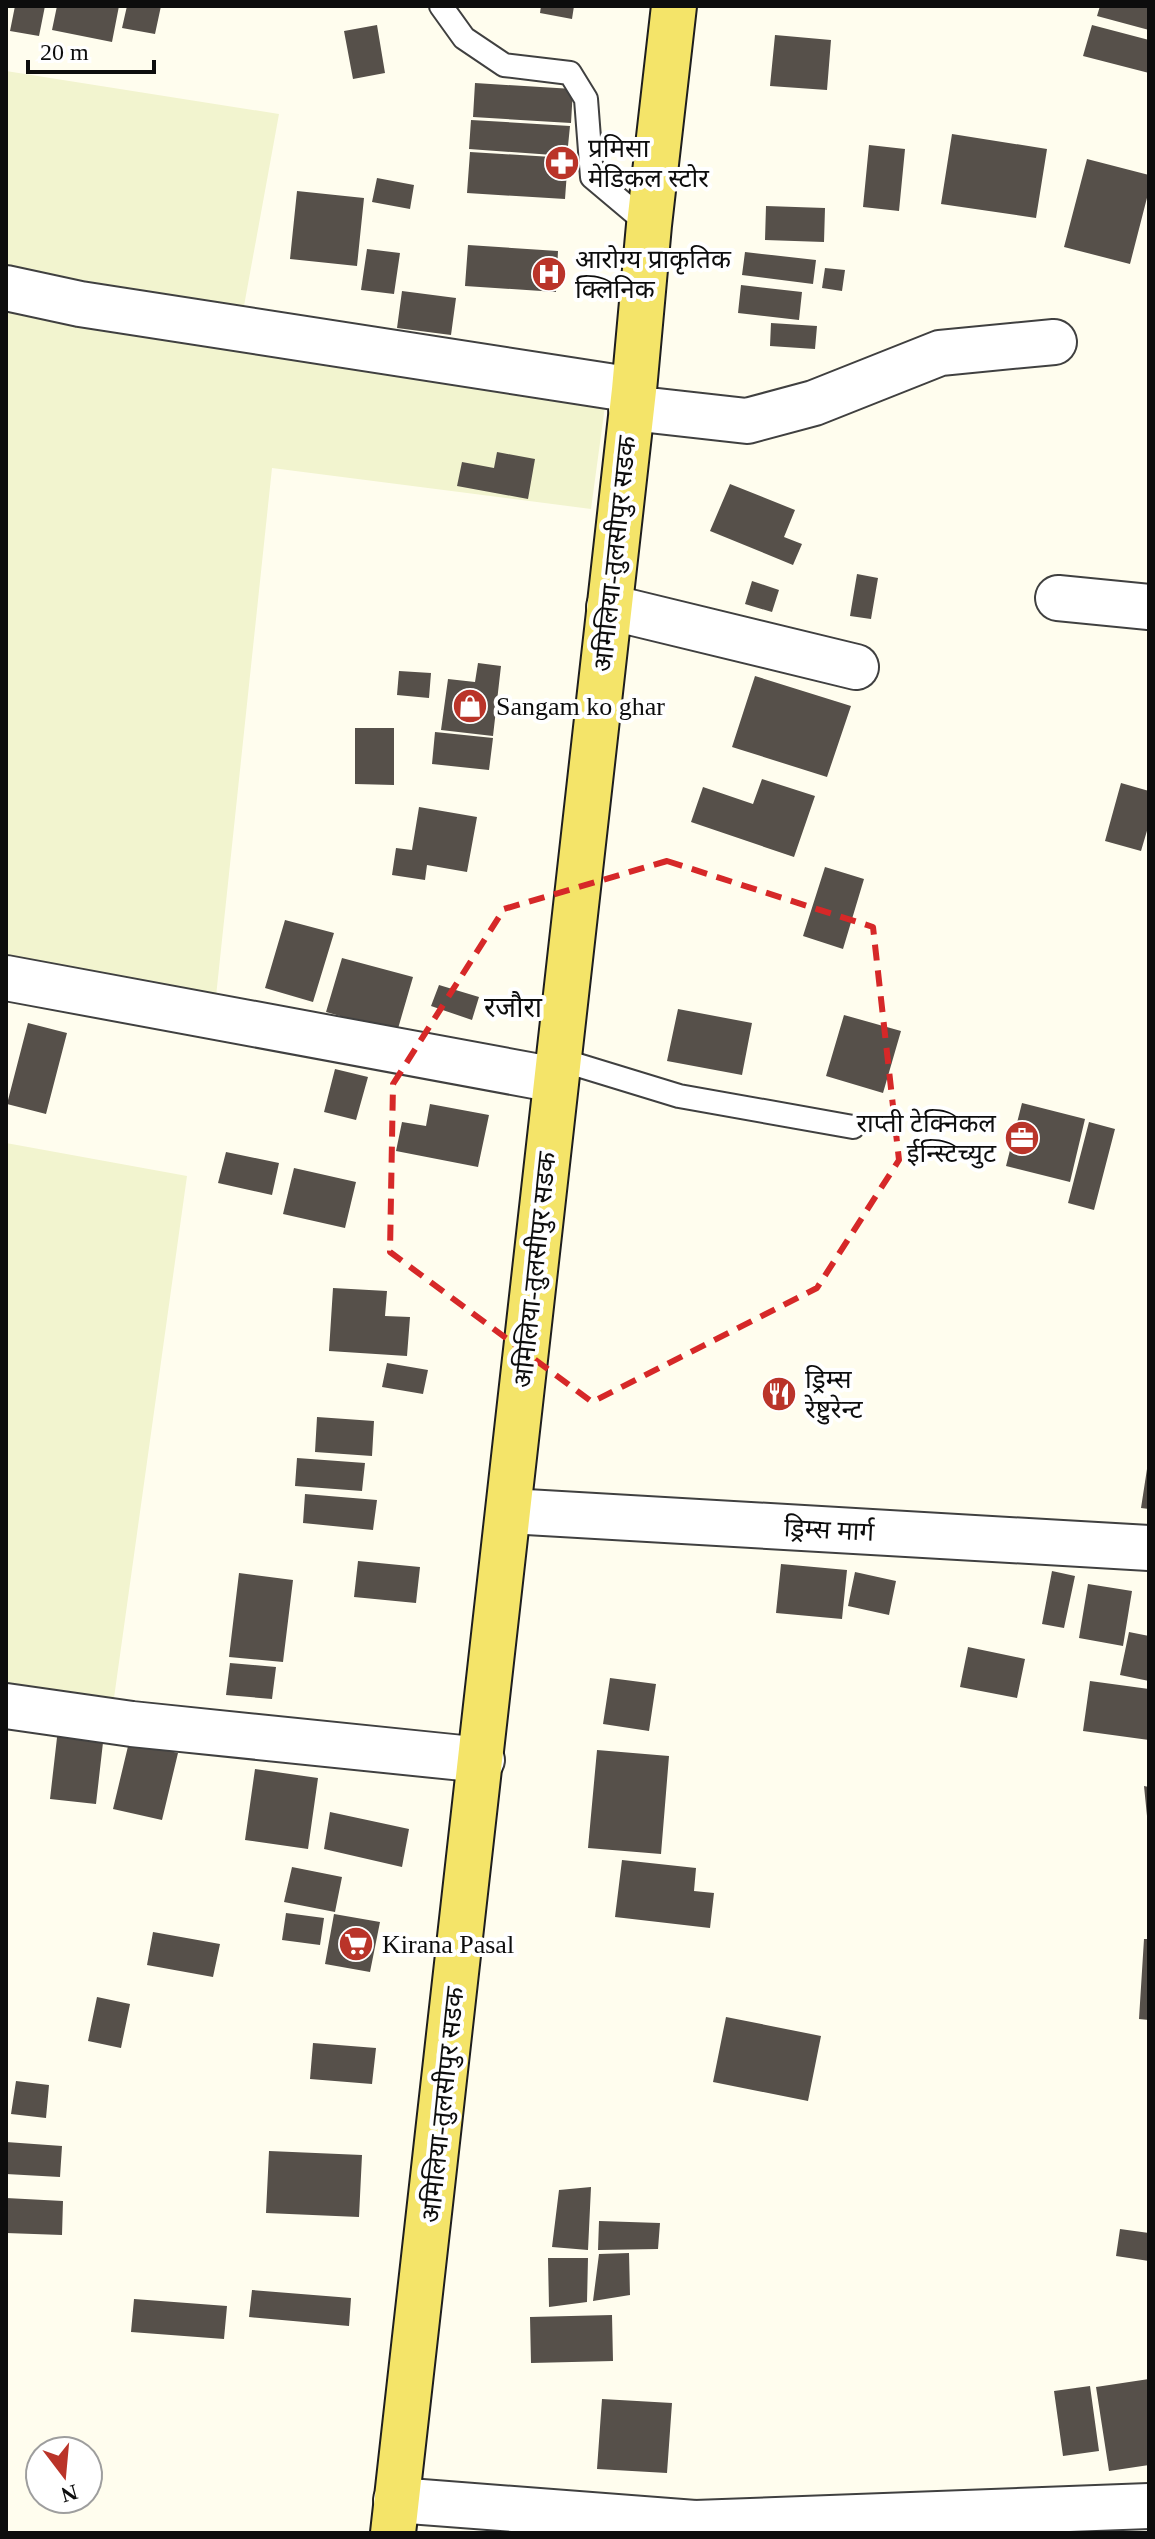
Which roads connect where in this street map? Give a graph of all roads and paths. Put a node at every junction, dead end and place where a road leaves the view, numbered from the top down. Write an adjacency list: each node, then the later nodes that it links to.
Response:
1 (441, 6): 3 (lane)
2 (674, 6): 3 (main road, अमिलिया-तुलसीपुर सडक)
3 (649, 225): 6 (main road, अमिलिया-तुलसीपुर सडक)
4 (6, 288): 6 (street)
5 (1054, 342): 6 (street)
6 (632, 399): 8 (main road, अमिलिया-तुलसीपुर सडक)
7 (1058, 598): 9 (street)
8 (609, 607): 10 (street); 12 (main road, अमिलिया-तुलसीपुर सडक)
9 (1149, 607)
10 (856, 667)
11 (6, 978): 12 (street)
12 (557, 1070): 13 (lane); 14 (main road, अमिलिया-तुलसीपुर सडक)
13 (853, 1127)
14 (509, 1511): 15 (street, ड्रिम्स मार्ग); 17 (main road, अमिलिया-तुलसीपुर सडक)
15 (1149, 1548)
16 (6, 1706): 17 (street)
17 (482, 1760): 19 (main road, अमिलिया-तुलसीपुर सडक)
18 (1149, 2506): 19 (street)
19 (395, 2517)

